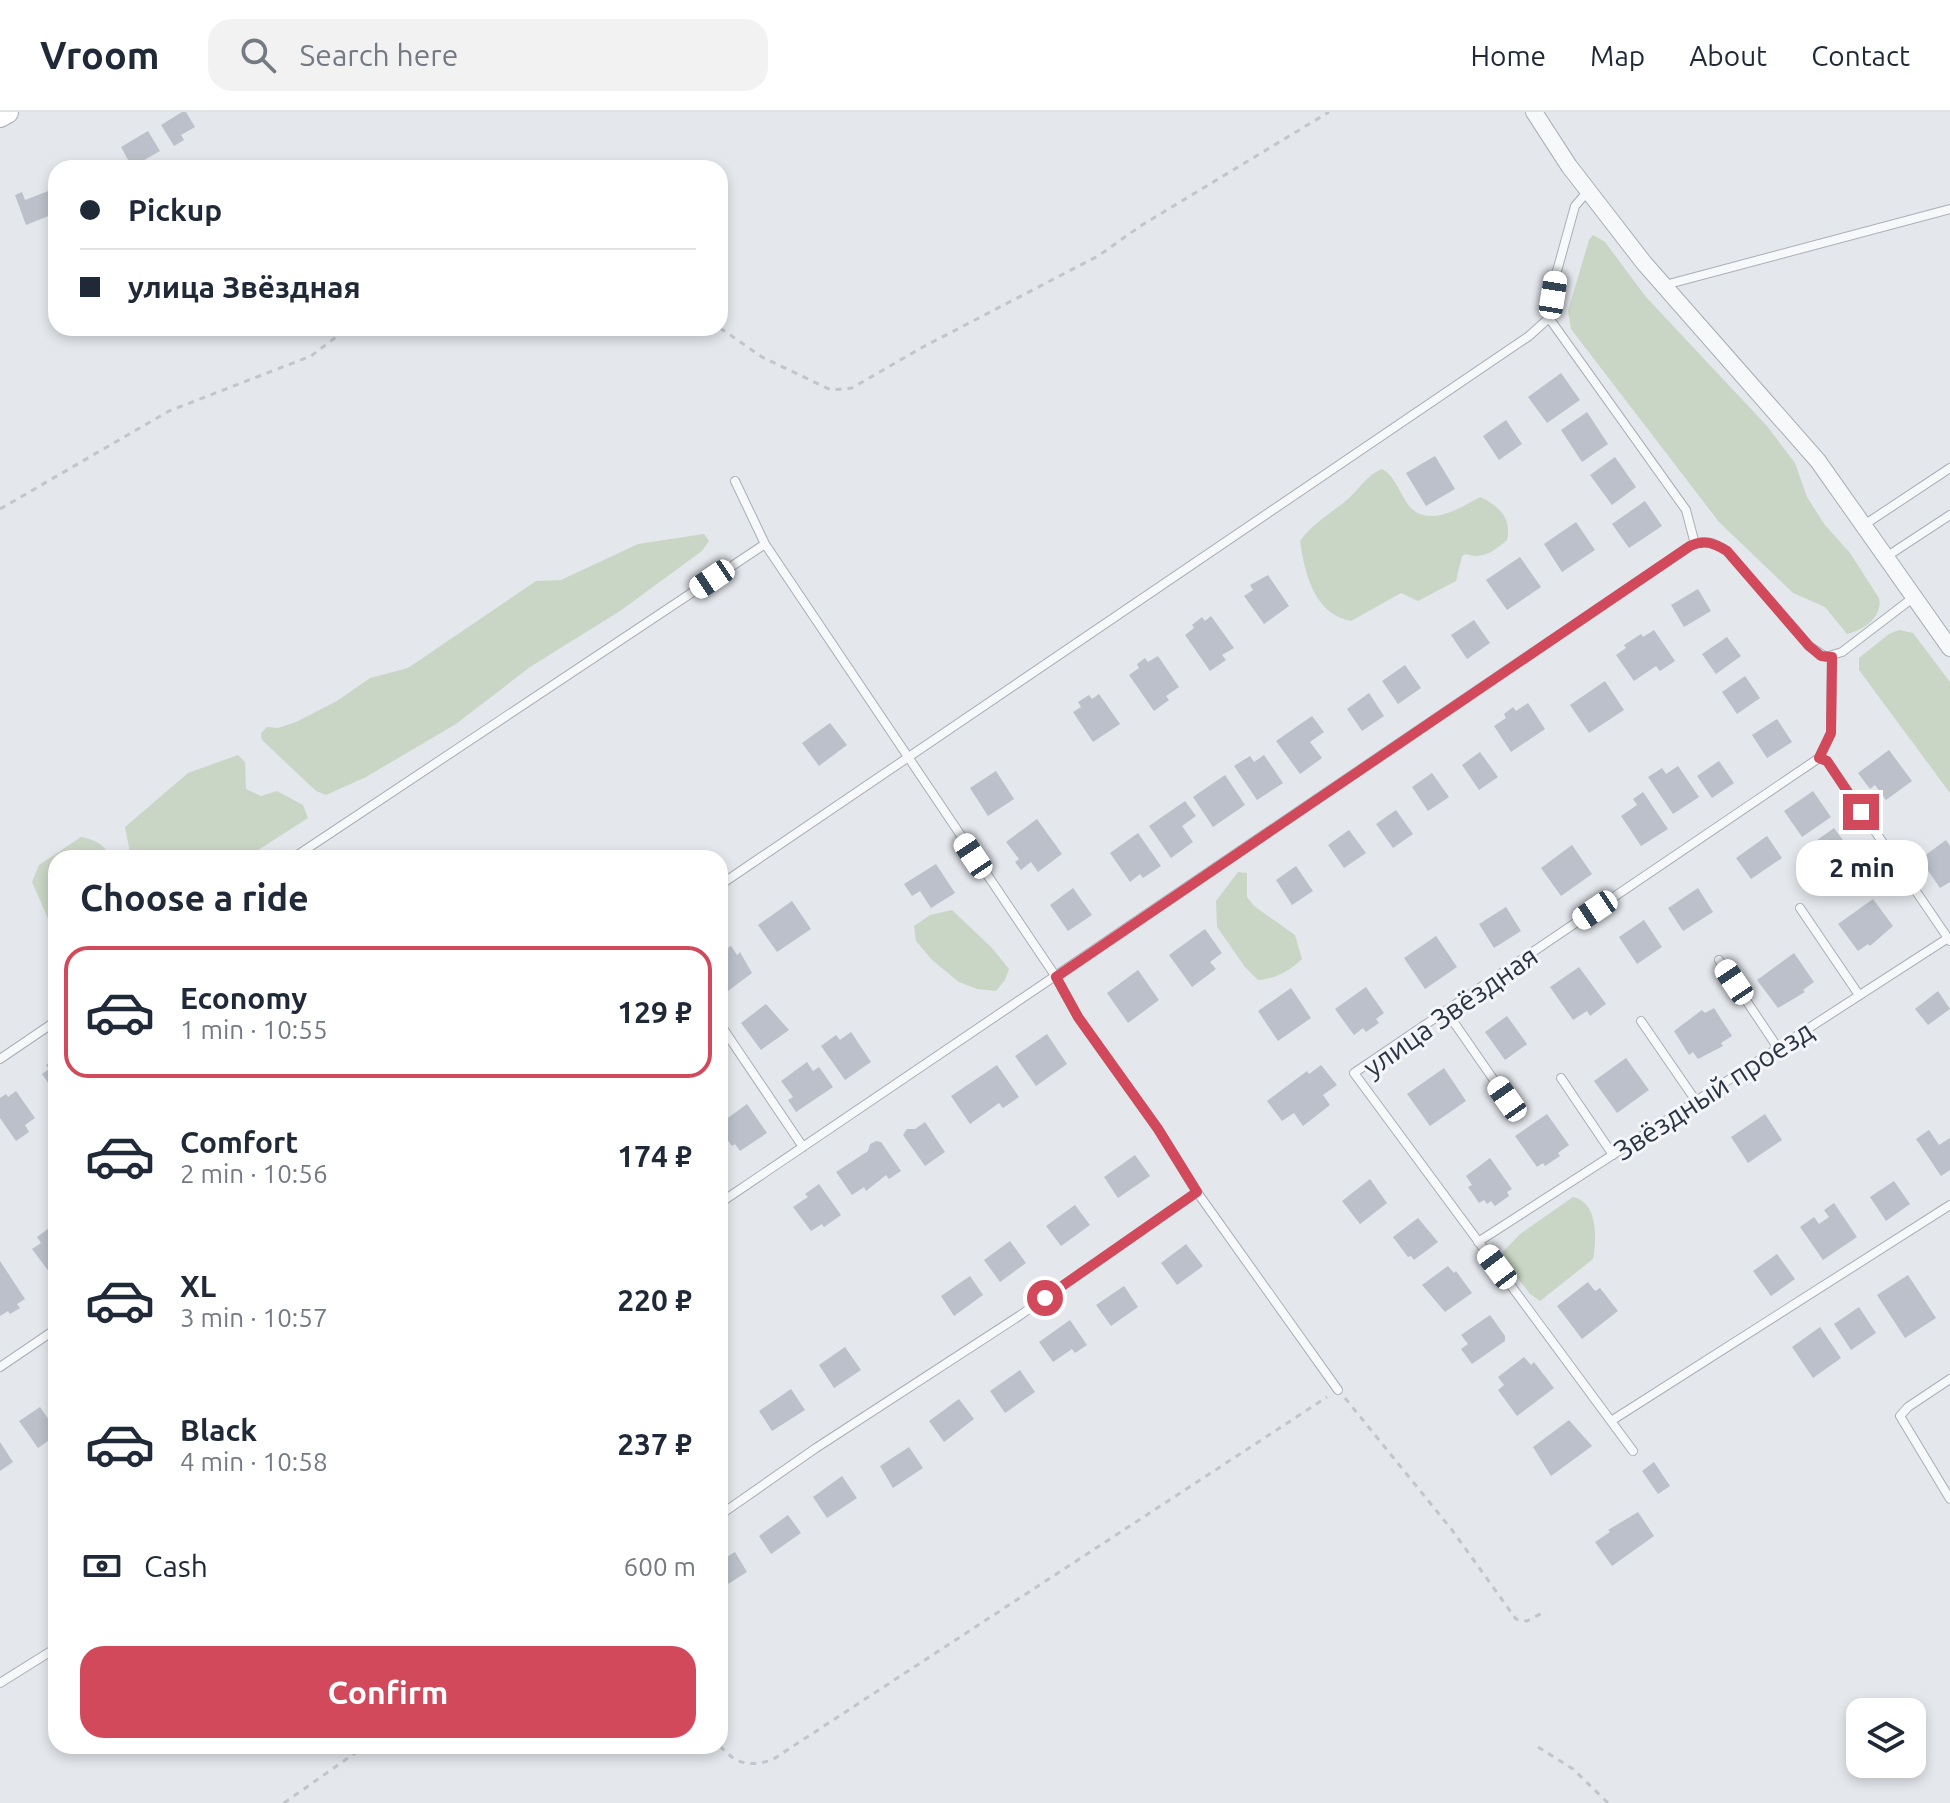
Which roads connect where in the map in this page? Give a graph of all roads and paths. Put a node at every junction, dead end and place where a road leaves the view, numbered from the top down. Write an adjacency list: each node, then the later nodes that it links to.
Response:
1 (7, 112): 4 (main road)
2 (1329, 112): 9 (path)
3 (1534, 112): 5 (street)
4 (0, 116)
5 (1588, 191): 7 (street); 8 (lane)
6 (1950, 209): 7 (lane)
7 (1663, 285): 15 (street)
8 (1549, 318): 17 (lane); 23 (lane)
9 (728, 334)
10 (337, 336): 13 (path)
11 (1950, 468): 15 (lane)
12 (735, 481): 16 (lane)
13 (0, 509)
14 (1950, 515): 18 (lane)
15 (1864, 525): 18 (street)
16 (765, 544): 23 (lane); 24 (lane)
17 (1695, 544): 21 (lane); 29 (lane)
18 (1886, 557): 19 (street)
19 (1914, 597): 20 (street); 21 (lane)
20 (1950, 648)
21 (1832, 657): 22 (lane)
22 (1819, 758): 27 (lane); 31 (lane, улица Звёздная)
23 (907, 759): 25 (lane); 29 (lane)
24 (305, 850)
25 (728, 880)
26 (1800, 908): 30 (lane)
27 (1949, 940): 30 (lane, Звёздный проезд)
28 (1719, 960): 35 (lane)
29 (1056, 977): 40 (lane); 42 (lane)
30 (1859, 995): 35 (lane, Звёздный проезд)
31 (1446, 1011): 38 (lane); 45 (lane, улица Звёздная)
32 (1641, 1021): 39 (lane)
33 (48, 1026): 36 (lane)
34 (728, 1036): 40 (lane)
35 (1778, 1048): 39 (lane, Звёздный проезд)
36 (0, 1059)
37 (1561, 1078): 41 (lane)
38 (1507, 1099)
39 (1696, 1101): 41 (lane, Звёздный проезд)
40 (803, 1147): 43 (lane)
41 (1613, 1155): 45 (lane, Звёздный проезд)
42 (1197, 1192): 49 (lane); 53 (lane)
43 (728, 1198)
44 (1950, 1205): 50 (lane)
45 (1478, 1242): 50 (lane, улица Звёздная)
46 (48, 1334): 47 (lane)
47 (0, 1367)
48 (1950, 1379): 52 (lane)
49 (1338, 1390): 54 (path); 58 (path)
50 (1611, 1421): 51 (lane, улица Звёздная)
51 (1633, 1451)
52 (1950, 1499)
53 (728, 1509)
54 (1546, 1611)
55 (48, 1653): 56 (lane)
56 (0, 1683)
57 (1538, 1747): 61 (path)
58 (728, 1753)
59 (354, 1754): 60 (path)
60 (284, 1803)
61 (1608, 1803)

